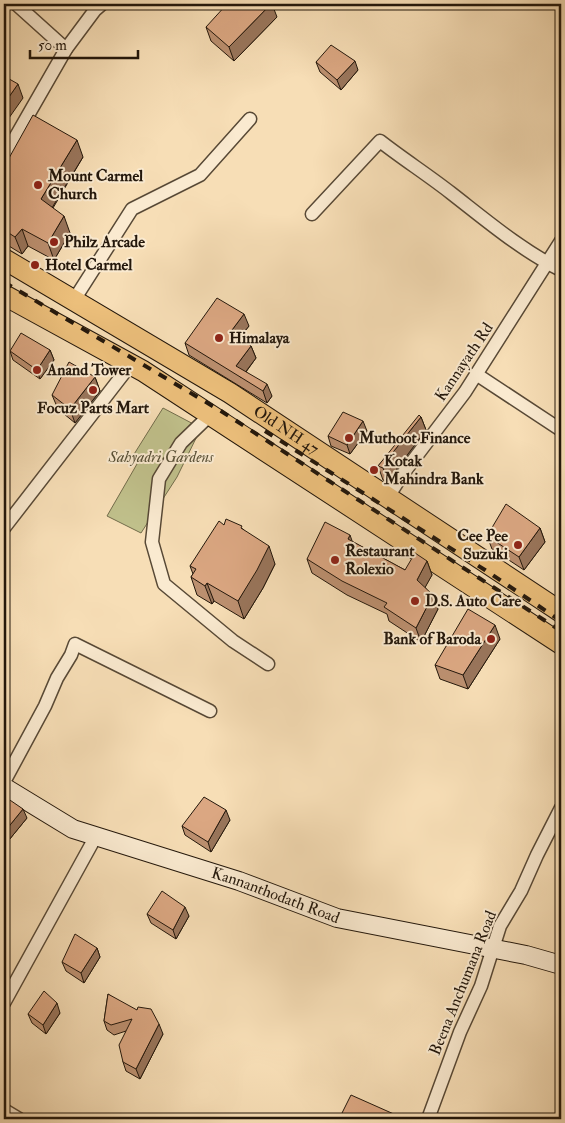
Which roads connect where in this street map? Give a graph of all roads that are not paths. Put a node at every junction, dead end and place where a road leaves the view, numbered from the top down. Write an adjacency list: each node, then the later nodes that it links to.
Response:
1 (16, 4): 3 (street)
2 (102, 4): 3 (street)
3 (66, 48): 5 (street)
4 (250, 119): 12 (street)
5 (4, 157)
6 (312, 214): 9 (street)
7 (561, 241): 9 (street, Kannayath Rd)
8 (4, 259): 12 (main road, Old NH 47)
9 (548, 264): 10 (street); 15 (street, Kannayath Rd)
10 (561, 270)
11 (4, 295): 14 (main road, Old NH 47)
12 (74, 300): 13 (main road, Old NH 47)
13 (158, 350): 14 (main road); 18 (main road, Old NH 47)
14 (137, 368): 16 (main road, Old NH 47); 19 (street)
15 (476, 374): 17 (street); 18 (street, Kannayath Rd)
16 (211, 414): 21 (main road, Old NH 47); 22 (street)
17 (561, 430)
18 (388, 497): 20 (main road, Old NH 47)
19 (4, 528)
20 (561, 612)
21 (561, 644)
22 (268, 664)
23 (210, 711): 24 (street)
24 (4, 782)
25 (4, 786): 27 (street, Kannanthodath Road)
26 (561, 808): 28 (street, Beena Anchumana Road)
27 (96, 836): 28 (street, Kannanthodath Road); 30 (street)
28 (494, 948): 29 (street, Kannanthodath Road); 33 (street, Beena Anchumana Road)
29 (561, 966)
30 (4, 1003)
31 (4, 1110): 32 (street)
32 (19, 1119)
33 (428, 1119)

